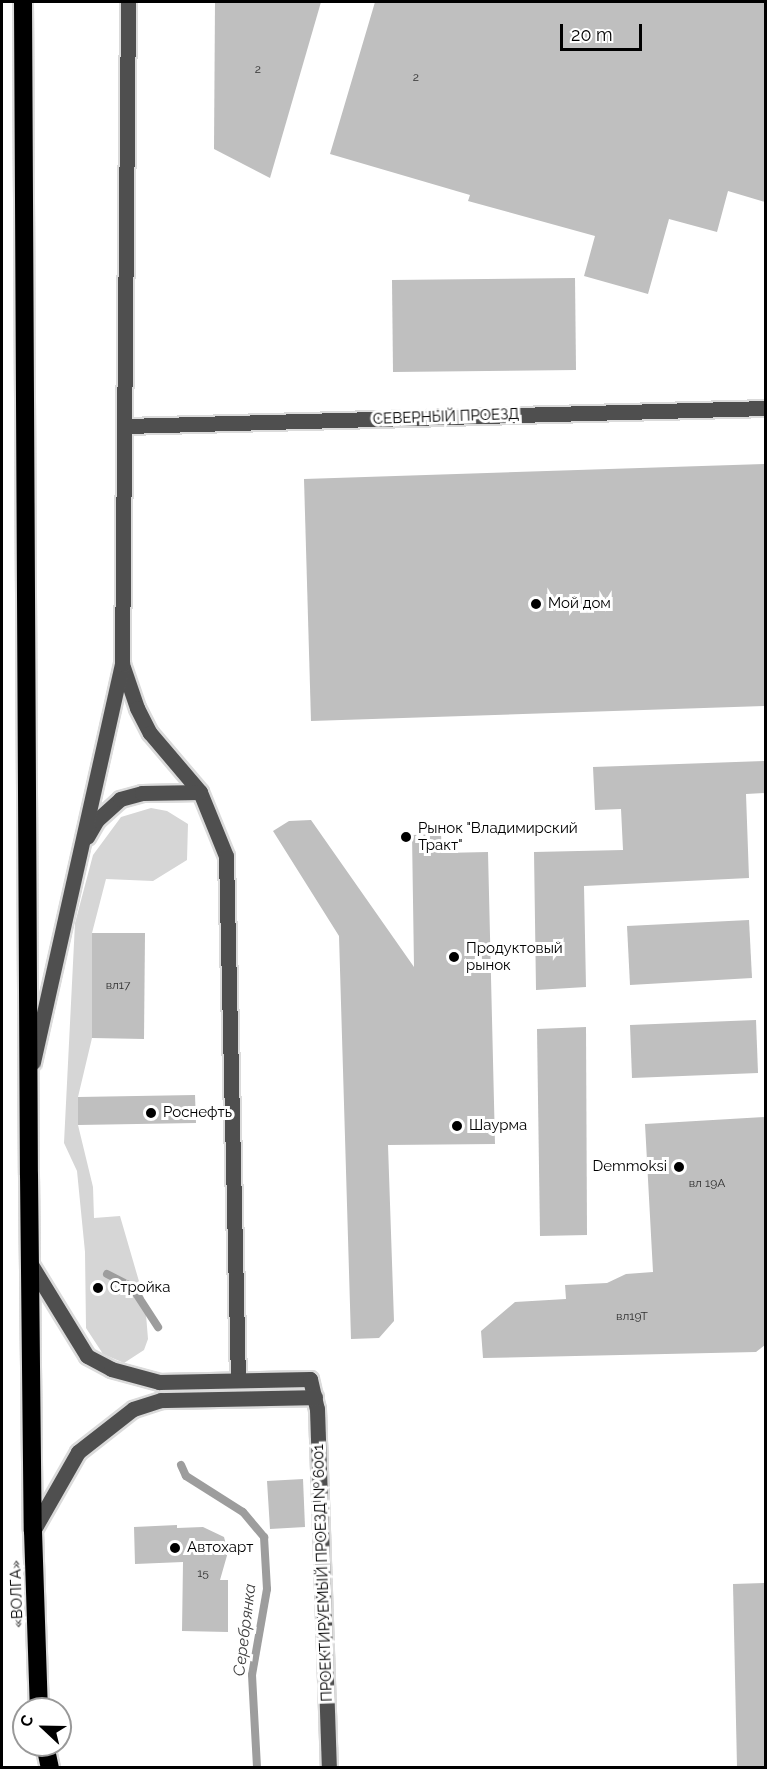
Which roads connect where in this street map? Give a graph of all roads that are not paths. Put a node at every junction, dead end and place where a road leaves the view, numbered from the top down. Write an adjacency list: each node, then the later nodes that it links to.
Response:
1 (23, 2): 8 (highway, «ВОЛГА»)
2 (128, 2): 4 (street)
3 (765, 408): 4 (street, СЕВЕРНЫЙ ПРОЕЗД)
4 (126, 426): 5 (street)
5 (122, 664): 6 (street); 7 (street)
6 (200, 792): 7 (street); 10 (street)
7 (79, 849): 8 (street)
8 (28, 1086): 9 (highway, «ВОЛГА»)
9 (30, 1263): 10 (street); 12 (highway, «ВОЛГА»)
10 (238, 1380): 11 (street, ПРОЕКТИРУЕМЫЙ ПРОЕЗД № 6001)
11 (315, 1397): 12 (street); 14 (street, ПРОЕКТИРУЕМЫЙ ПРОЕЗД № 6001)
12 (33, 1531): 13 (highway, «ВОЛГА»)
13 (39, 1697)
14 (329, 1767)

